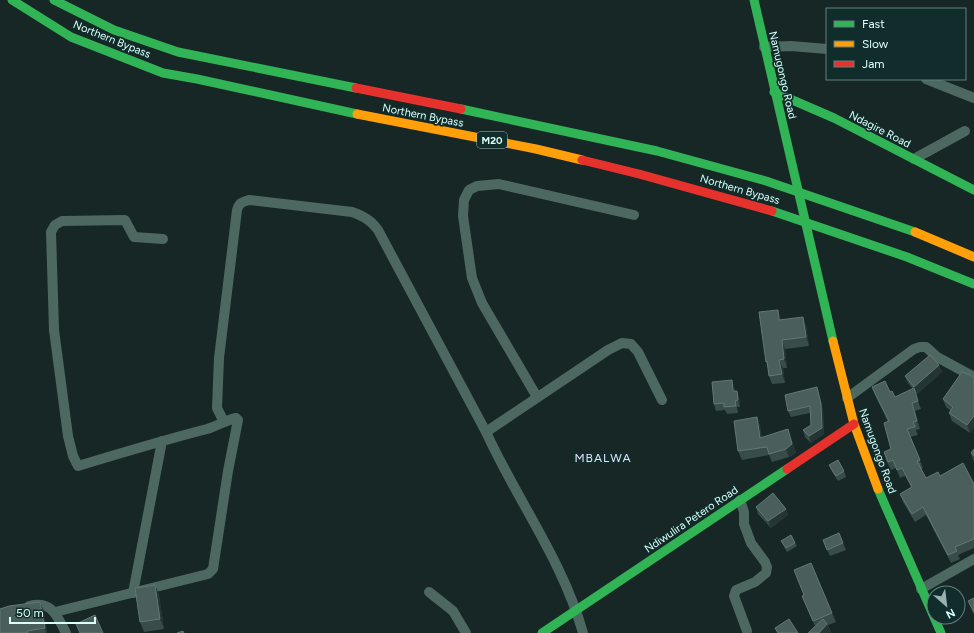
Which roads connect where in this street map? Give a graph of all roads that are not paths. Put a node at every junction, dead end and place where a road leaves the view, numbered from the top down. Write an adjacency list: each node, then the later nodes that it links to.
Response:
1 (12, 0): 15 (main road, Northern Bypass / M20)
2 (54, 0): 14 (main road, Northern Bypass / M20)
3 (754, 0): 4 (main road, Namugongo Road)
4 (764, 47): 5 (street); 7 (main road, Namugongo Road)
5 (826, 49)
6 (929, 80): 8 (street)
7 (774, 92): 10 (main road, Ndagire Road); 18 (main road, Namugongo Road)
8 (974, 98)
9 (965, 131): 10 (street)
10 (914, 159): 11 (main road, Ndagire Road)
11 (974, 190)
12 (634, 215): 17 (street)
13 (163, 239): 23 (street)
14 (974, 257)
15 (974, 284)
16 (974, 376): 18 (street)
17 (537, 397): 19 (street); 22 (street)
18 (847, 398): 21 (main road, Namugongo Road)
19 (662, 400)
20 (224, 422): 22 (street); 23 (street); 28 (street)
21 (854, 424): 24 (main road, Ndiwulira Petero Road); 26 (main road, Namugongo Road)
22 (486, 432): 30 (street)
23 (162, 441): 28 (street)
24 (740, 500): 30 (main road, Ndiwulira Petero Road); 32 (street)
25 (974, 559): 26 (street)
26 (921, 589): 37 (main road, Namugongo Road)
27 (429, 592): 34 (street)
28 (133, 593): 31 (street)
29 (20, 608): 31 (street)
30 (577, 610): 35 (main road, Ndiwulira Petero Road); 36 (street)
31 (55, 612): 33 (street)
32 (747, 631)
33 (66, 633)
34 (466, 633)
35 (542, 633)
36 (583, 633)
37 (941, 633)

